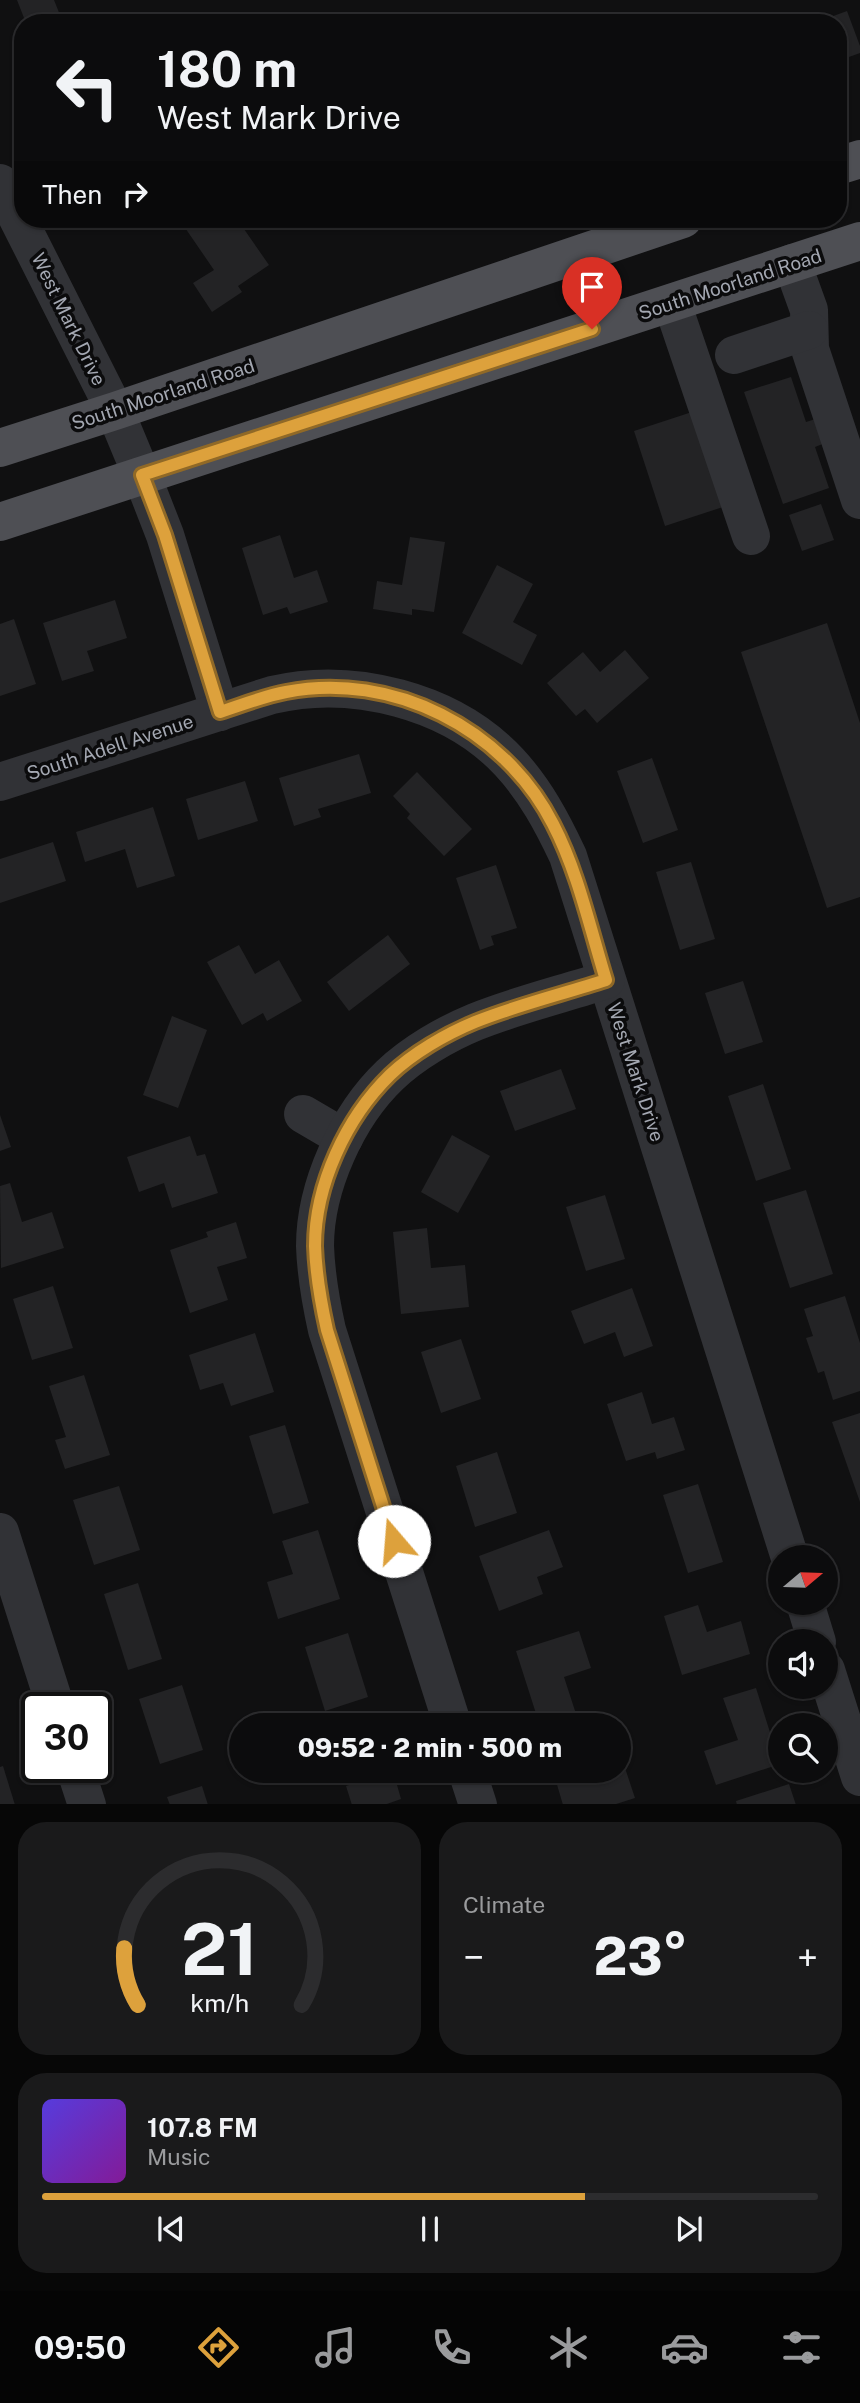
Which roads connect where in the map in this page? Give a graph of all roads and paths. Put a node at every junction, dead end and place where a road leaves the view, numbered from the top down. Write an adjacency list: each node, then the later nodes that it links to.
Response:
1 (0, 183): 2 (street, West Mark Drive)
2 (14, 211)
3 (23, 228): 10 (street, West Mark Drive)
4 (656, 228): 10 (main road, South Moorland Road)
5 (860, 241): 6 (main road, South Moorland Road)
6 (792, 263): 7 (main road, South Moorland Road); 8 (street)
7 (672, 303): 12 (main road, South Moorland Road); 15 (street)
8 (809, 330): 9 (street); 13 (street)
9 (734, 355)
10 (115, 411): 11 (main road, South Moorland Road); 12 (street, West Mark Drive)
11 (0, 448)
12 (142, 475): 14 (main road, South Moorland Road); 16 (street, West Mark Drive)
13 (860, 500)
14 (0, 522)
15 (751, 536)
16 (220, 712): 17 (street, South Adell Avenue); 18 (street, West Mark Drive)
17 (0, 782)
18 (606, 980): 20 (street); 22 (street, West Mark Drive)
19 (303, 1114): 20 (street)
20 (344, 1138): 25 (street)
21 (0, 1532): 23 (street)
22 (786, 1545)
23 (51, 1692)
24 (835, 1699): 26 (street)
25 (449, 1713)
26 (860, 1777)
27 (80, 1783): 29 (street)
28 (471, 1783): 30 (street)
29 (87, 1804)
30 (478, 1804)

